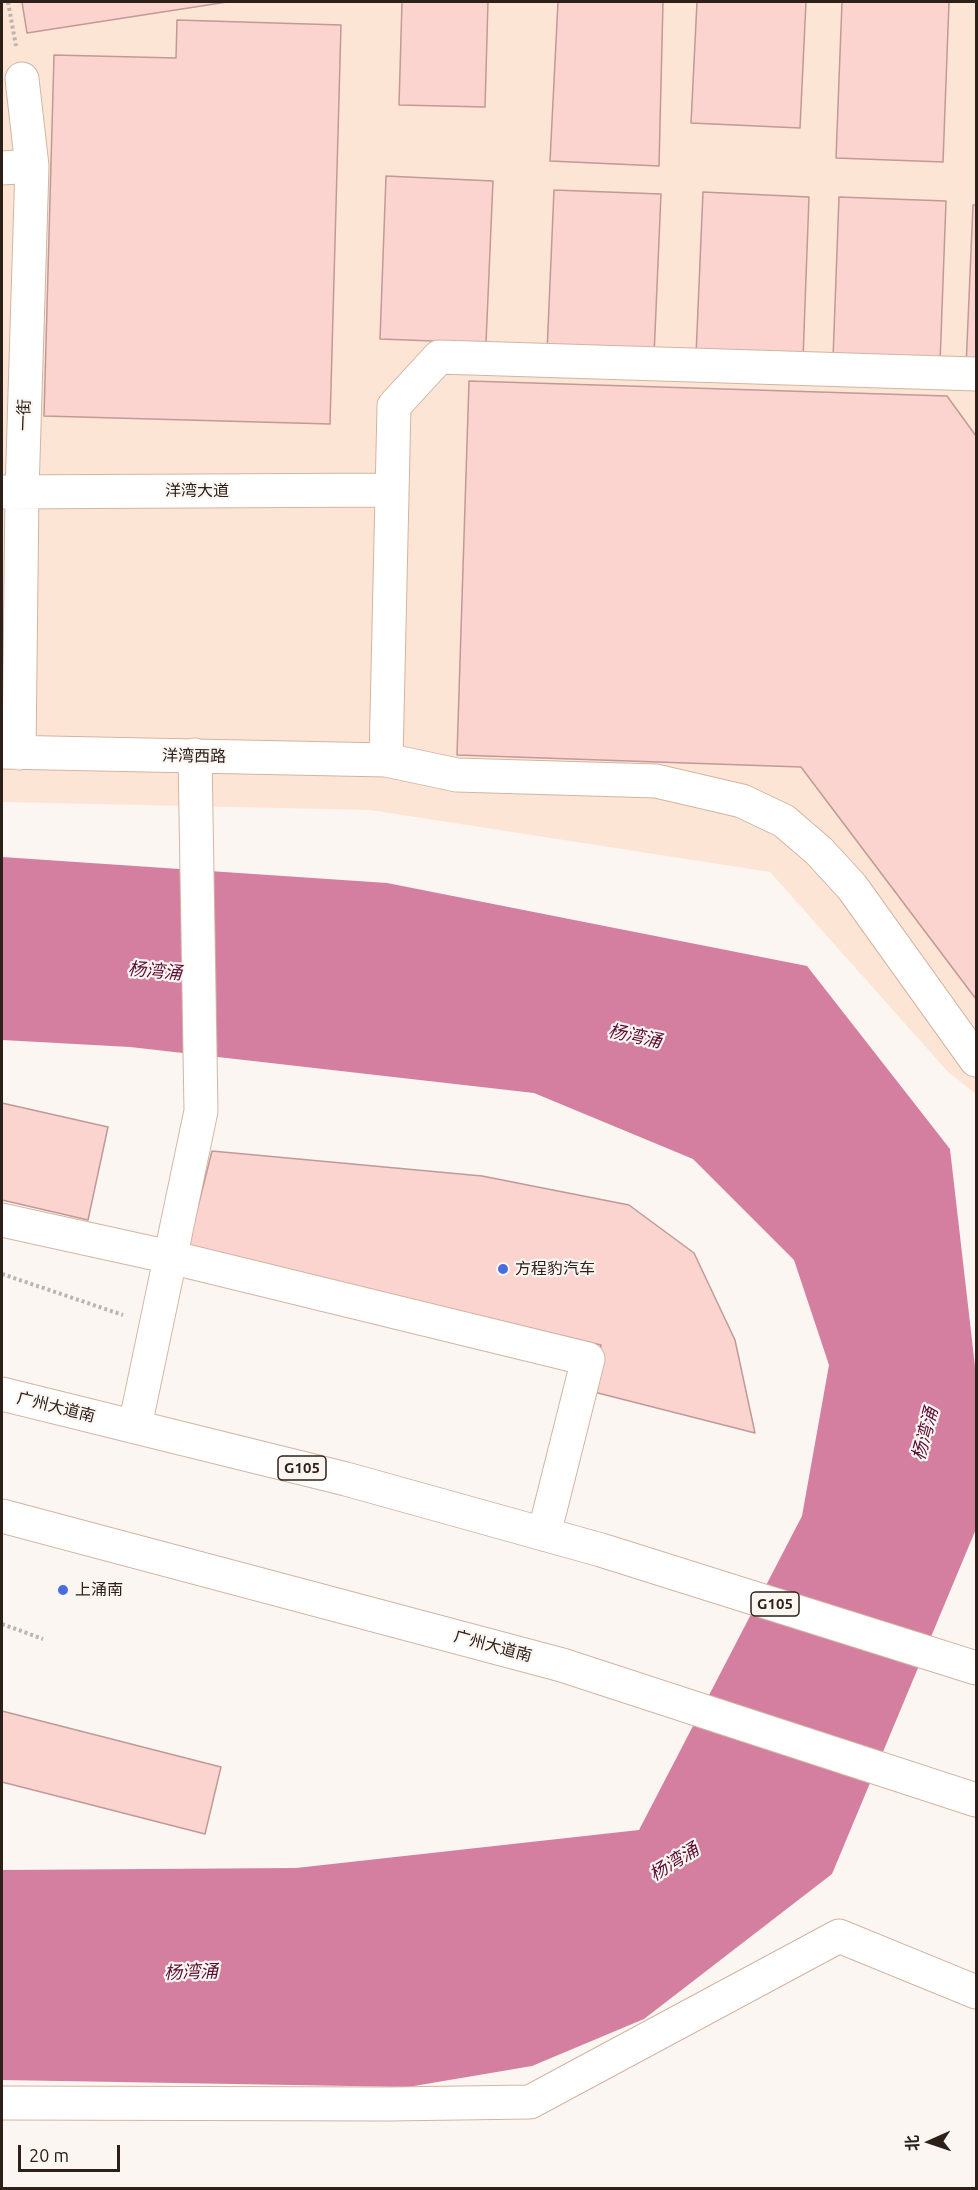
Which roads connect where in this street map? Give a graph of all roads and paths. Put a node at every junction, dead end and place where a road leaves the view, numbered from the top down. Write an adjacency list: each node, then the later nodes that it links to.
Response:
1 (8, 2): 2 (path)
2 (22, 79): 3 (main road, 一街)
3 (17, 167): 6 (main road, 一街)
4 (976, 375): 5 (main road)
5 (392, 490): 6 (main road, 洋湾大道); 9 (main road)
6 (12, 492): 7 (main road, 一街)
7 (10, 752): 8 (main road, 洋湾西路)
8 (195, 755): 9 (main road, 洋湾西路); 12 (main road)
9 (386, 760): 10 (main road, 洋湾西路)
10 (976, 1060)
11 (2, 1220): 12 (main road)
12 (170, 1257): 16 (main road); 18 (main road)
13 (2, 1274): 14 (path)
14 (130, 1318)
15 (2, 1394): 16 (main road, 广州大道南 / G105)
16 (135, 1426): 18 (main road, 广州大道南 / G105)
17 (2, 1516): 22 (main road, 广州大道南)
18 (544, 1534): 21 (main road, 广州大道南 / G105)
19 (2, 1624): 20 (path)
20 (43, 1639)
21 (963, 1663)
22 (976, 1800)
23 (976, 1992): 24 (main road)
24 (2, 2103)

